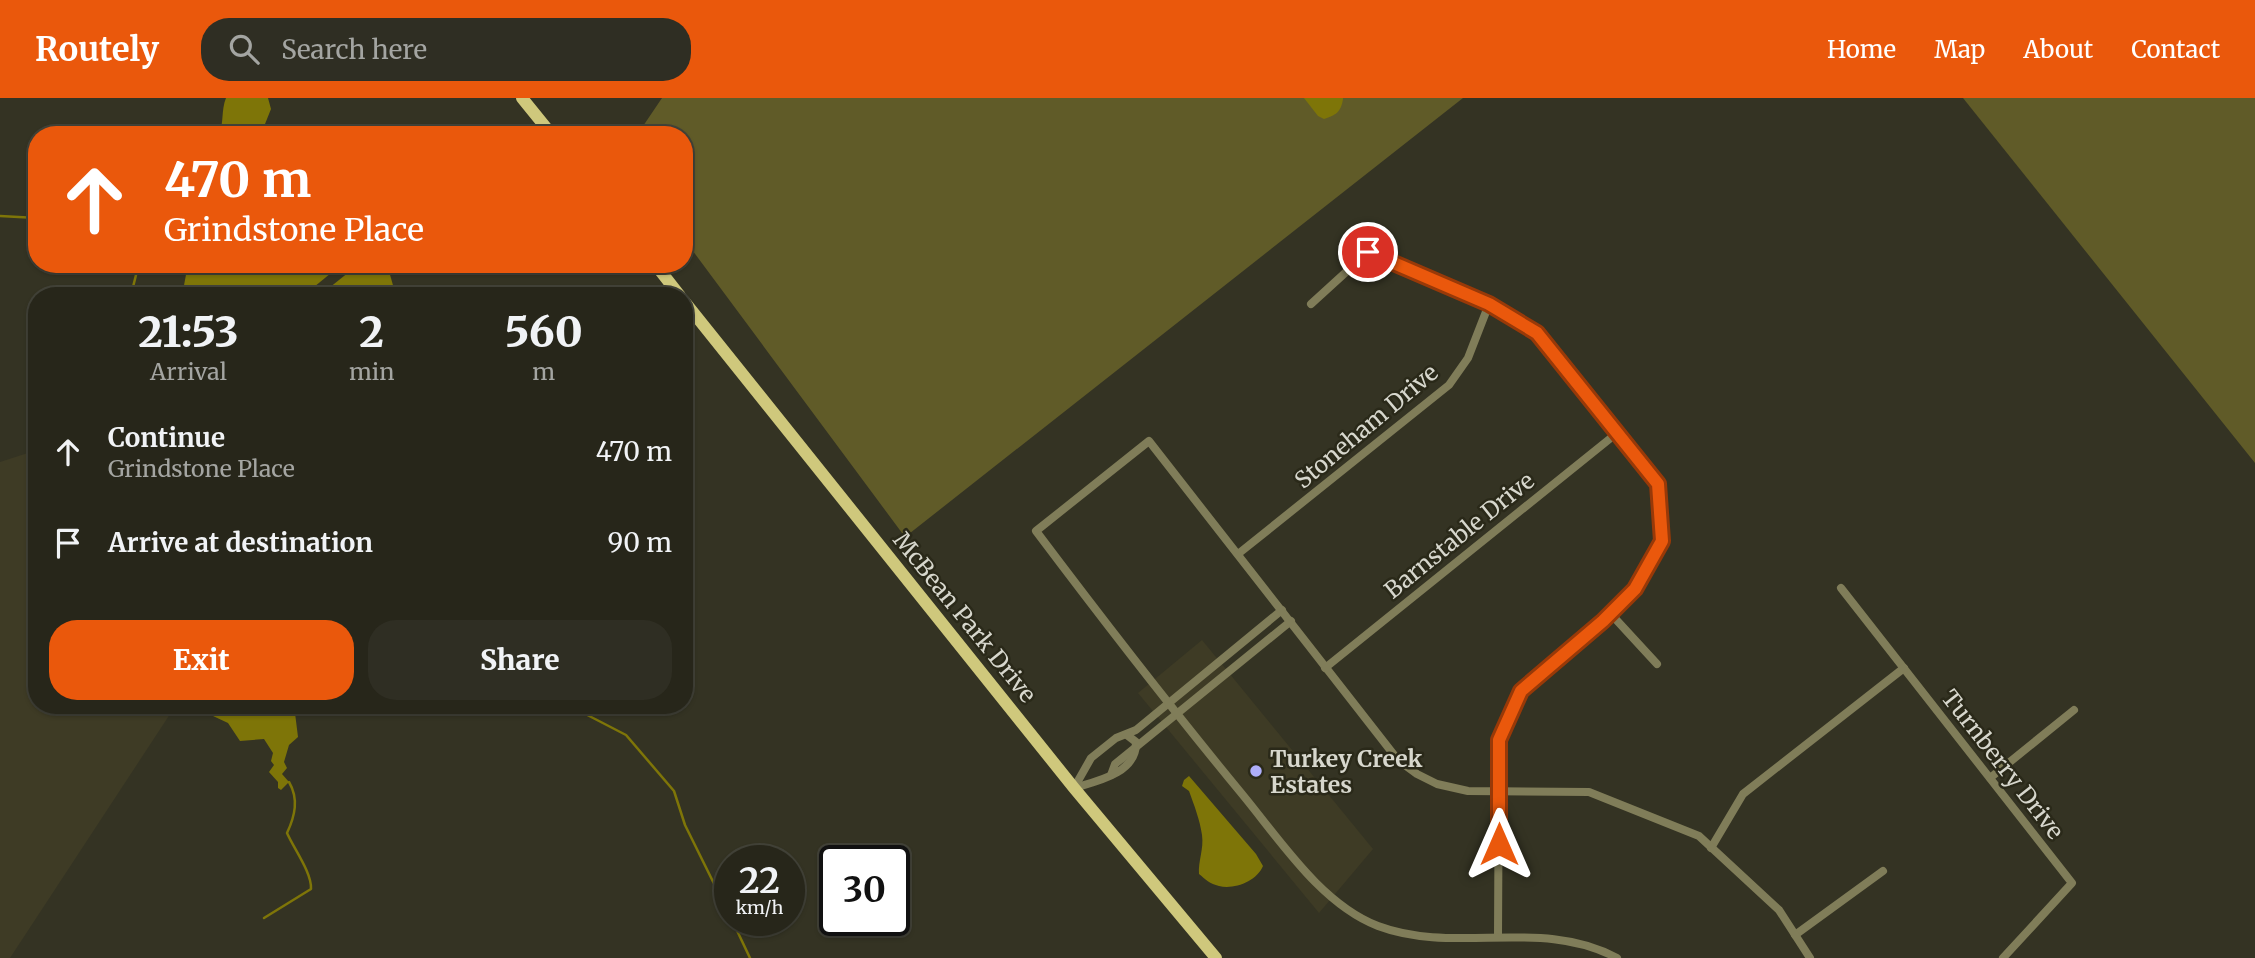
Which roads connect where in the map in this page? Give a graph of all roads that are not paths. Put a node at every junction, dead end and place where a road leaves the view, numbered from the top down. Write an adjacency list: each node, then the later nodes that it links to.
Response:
1 (522, 98): 2 (main road)
2 (544, 126)
3 (662, 273): 4 (main road)
4 (673, 287)
5 (1311, 304): 6 (street)
6 (1489, 304): 8 (street); 9 (street, Stoneham Drive)
7 (693, 311): 23 (main road, McBean Park Drive)
8 (1617, 433): 12 (street); 15 (street, Barnstable Drive)
9 (1238, 554): 11 (street); 17 (street)
10 (1841, 588): 16 (street, Turnberry Drive)
11 (1282, 610): 13 (street); 17 (street)
12 (1610, 613): 14 (street); 24 (street)
13 (1290, 621): 15 (street); 19 (street)
14 (1657, 664)
15 (1325, 668): 24 (street)
16 (1904, 668): 22 (street, Turnberry Drive); 25 (street)
17 (1168, 705): 19 (street); 20 (street)
18 (2074, 710): 22 (street)
19 (1175, 713): 21 (street); 28 (street)
20 (1126, 735): 21 (street); 23 (street)
21 (1136, 747): 23 (street)
22 (1990, 778): 32 (street, Turnberry Drive)
23 (1074, 788): 29 (main road, McBean Park Drive)
24 (1499, 792): 25 (street); 28 (street)
25 (1712, 848): 27 (street)
26 (1883, 871): 27 (street)
27 (1795, 935): 31 (street)
28 (1498, 936): 30 (street)
29 (1216, 958)
30 (1617, 958)
31 (1810, 958)
32 (2003, 958)

